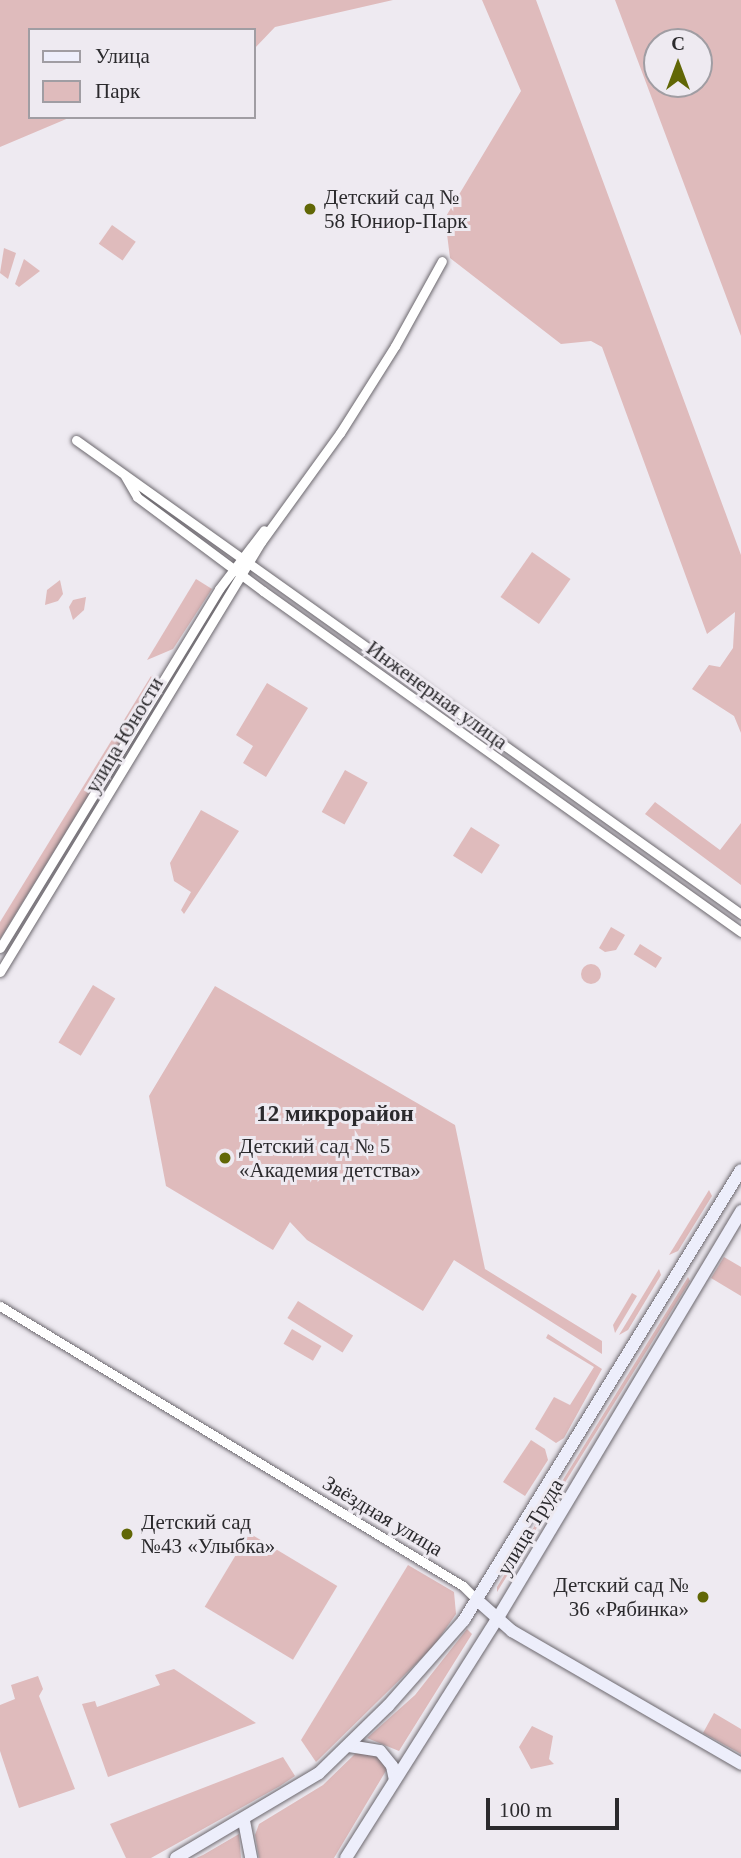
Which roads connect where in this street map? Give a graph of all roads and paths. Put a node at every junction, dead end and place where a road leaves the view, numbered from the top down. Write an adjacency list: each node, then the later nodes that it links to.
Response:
1 (442, 261): 4 (street, улица Юности)
2 (76, 440): 3 (street, Инженерная улица)
3 (124, 474): 4 (street, Инженерная улица); 5 (street, Инженерная улица)
4 (245, 561): 5 (street, улица Юности); 6 (street, улица Юности); 7 (street, Инженерная улица)
5 (234, 568): 6 (street, Инженерная улица); 9 (street, улица Юности)
6 (242, 574): 8 (street, Инженерная улица); 10 (street, улица Юности)
7 (741, 914)
8 (741, 932)
9 (0, 948)
10 (0, 972)
11 (741, 1170): 14 (main road, улица Труда)
12 (741, 1211): 15 (main road, улица Труда)
13 (0, 1306): 14 (street, Звёздная улица)
14 (477, 1600): 15 (main road, Звёздная улица); 16 (main road, улица Труда)
15 (496, 1621): 17 (main road, Звёздная улица); 18 (main road, улица Труда)
16 (349, 1746): 18 (main road); 19 (main road, улица Труда)
17 (741, 1764)
18 (395, 1780): 22 (main road, улица Труда)
19 (244, 1821): 20 (main road, улица Труда); 21 (main road)
20 (176, 1858)
21 (251, 1858)
22 (346, 1858)

